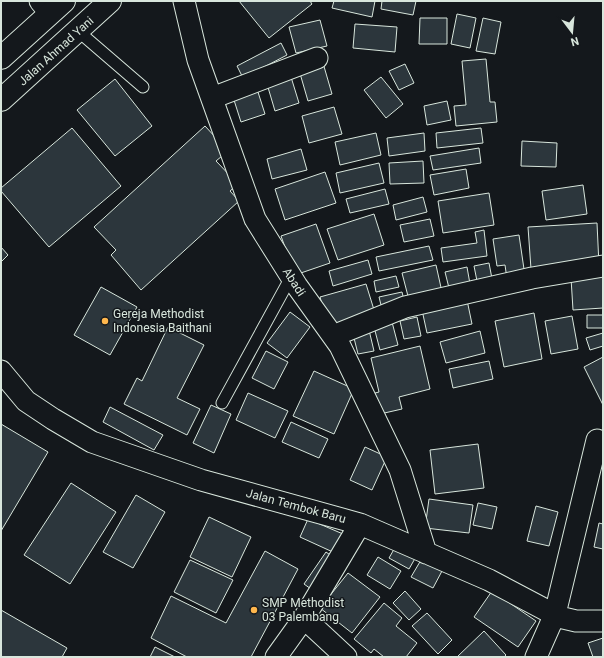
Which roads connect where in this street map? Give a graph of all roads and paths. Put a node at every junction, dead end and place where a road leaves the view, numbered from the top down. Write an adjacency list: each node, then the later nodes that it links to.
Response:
1 (110, 1): 4 (highway, Jalan Ahmad Yani)
2 (184, 1): 8 (street, Abadi)
3 (51, 5): 5 (highway)
4 (78, 31): 7 (lane); 9 (highway, Jalan Ahmad Yani)
5 (1, 58)
6 (317, 58): 8 (street)
7 (143, 87)
8 (212, 98): 11 (street, Abadi)
9 (1, 100)
10 (603, 266): 12 (street)
11 (291, 277): 12 (street, Abadi); 14 (lane)
12 (333, 336): 17 (street, Abadi)
13 (1, 372): 16 (street, Jalan Tembok Baru)
14 (222, 403)
15 (597, 440): 18 (street)
16 (360, 524): 17 (street, Jalan Tembok Baru); 19 (street)
17 (426, 553): 18 (street, Jalan Tembok Baru)
18 (555, 614): 20 (street, Jalan Tembok Baru); 23 (street)
19 (304, 618): 21 (street); 22 (street)
20 (603, 621)
21 (276, 657)
22 (346, 657)
23 (536, 657)

